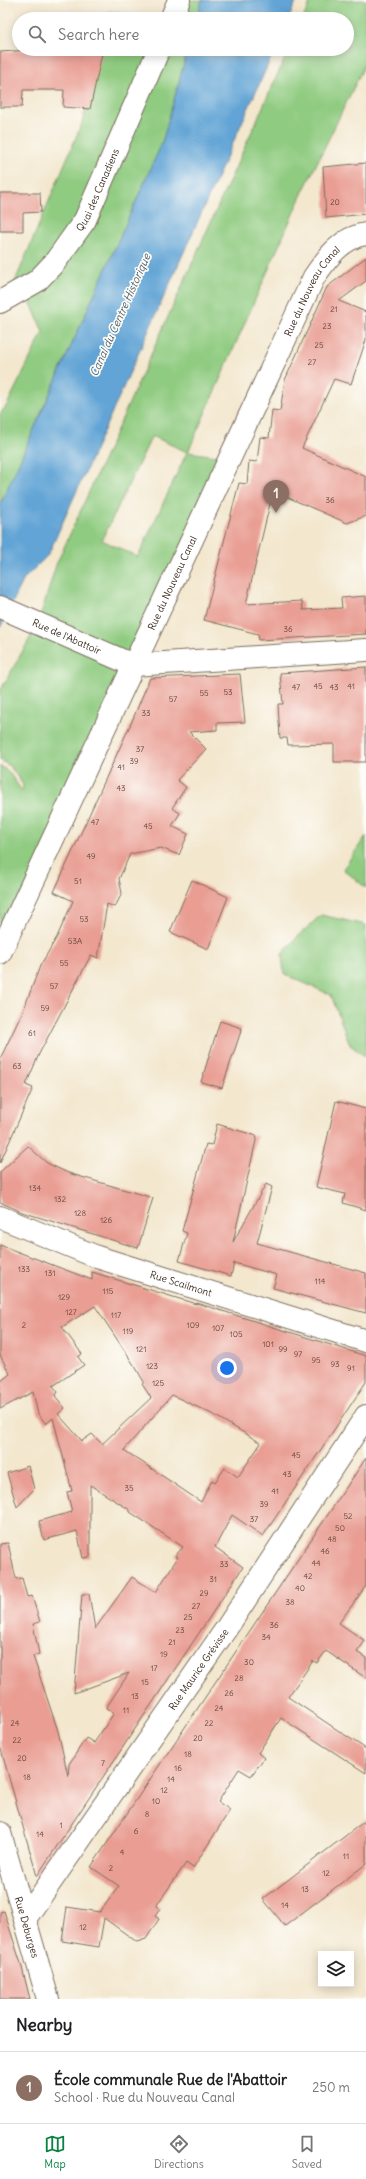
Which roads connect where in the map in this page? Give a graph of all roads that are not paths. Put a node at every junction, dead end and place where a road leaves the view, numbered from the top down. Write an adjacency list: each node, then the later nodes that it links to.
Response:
1 (179, 0): 2 (street)
2 (174, 12)
3 (156, 56): 5 (street, Quai des Canadiens)
4 (366, 234): 8 (street, Rue du Nouveau Canal)
5 (0, 302)
6 (0, 607): 8 (street, Rue de l'Abattoir)
7 (366, 650): 8 (street)
8 (133, 665): 9 (street, Rue du Nouveau Canal)
9 (0, 953)
10 (0, 1217): 11 (street, Rue Scailmont)
11 (366, 1341)
12 (366, 1416): 14 (street, Rue Maurice Grévisse)
13 (0, 1833): 14 (street, Rue Deburges)
14 (24, 1919): 15 (street, Rue Deburges)
15 (48, 1999)

